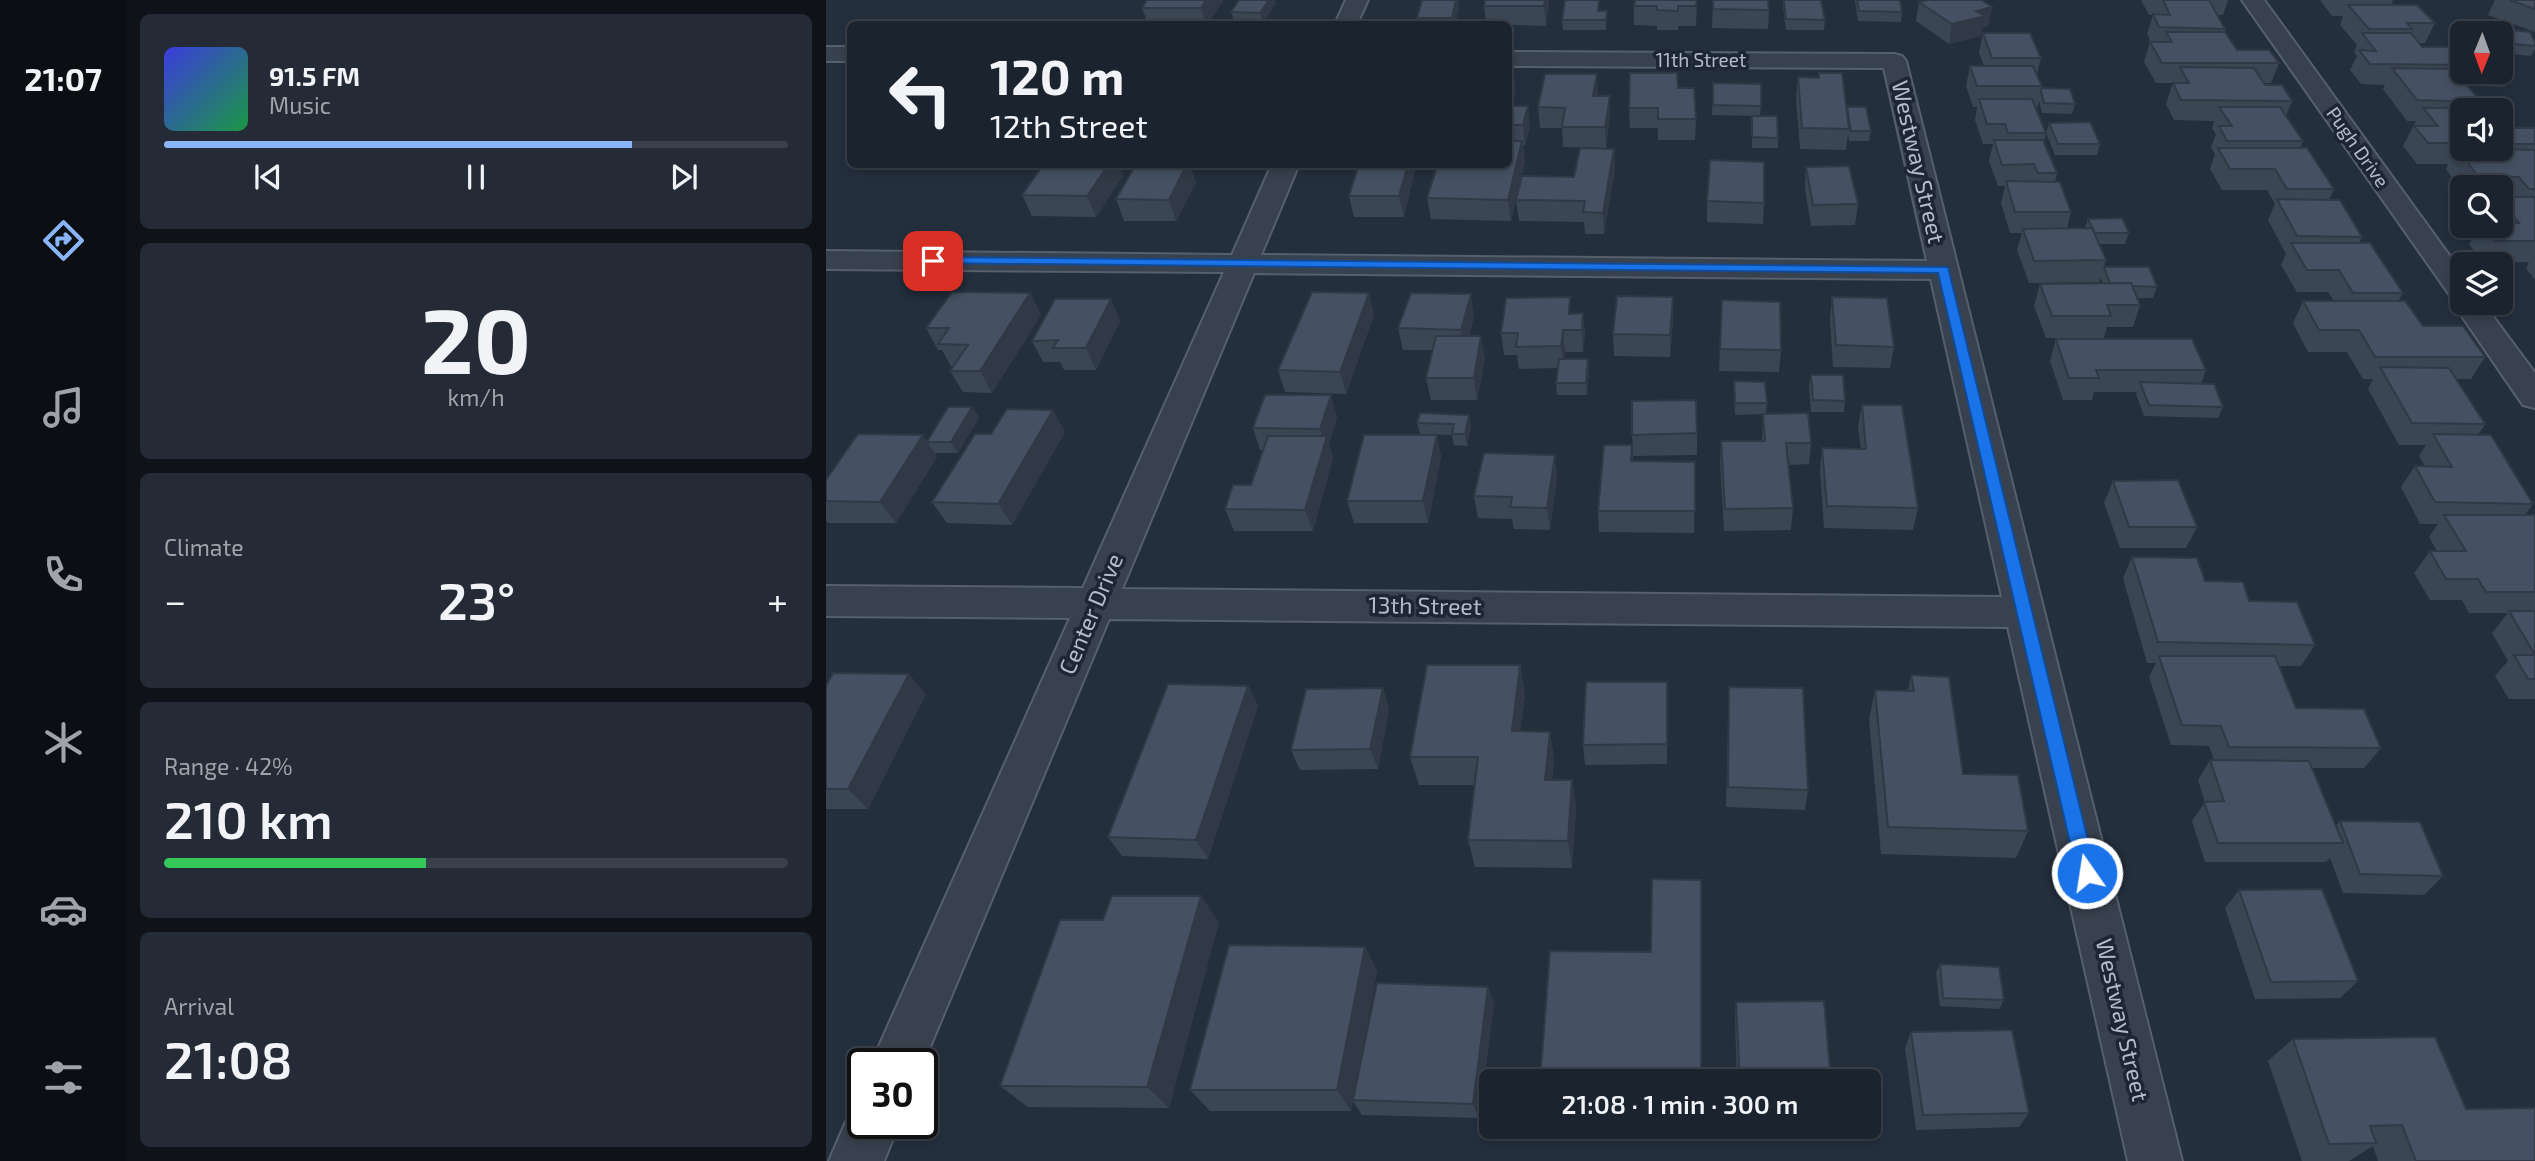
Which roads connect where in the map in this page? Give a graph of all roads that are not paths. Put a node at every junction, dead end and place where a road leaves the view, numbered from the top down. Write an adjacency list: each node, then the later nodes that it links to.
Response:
1 (1357, 0): 3 (street)
2 (2253, 0): 12 (street, Pugh Drive)
3 (1347, 21)
4 (826, 54): 5 (street)
5 (847, 54)
6 (1512, 59): 7 (street, 11th Street)
7 (1894, 61): 11 (street, Westway Street)
8 (1284, 168): 10 (street, Center Drive)
9 (826, 260): 10 (street)
10 (1243, 263): 11 (street); 16 (street, Center Drive)
11 (1944, 270): 17 (street, Westway Street)
12 (2450, 277)
13 (2477, 315): 14 (street)
14 (2535, 397)
15 (826, 601): 16 (street, 13th Street)
16 (1096, 604): 17 (street, 13th Street); 18 (street, Center Drive)
17 (2025, 612): 21 (street, Westway Street)
18 (904, 1048)
19 (866, 1139): 20 (street)
20 (856, 1161)
21 (2155, 1161)

